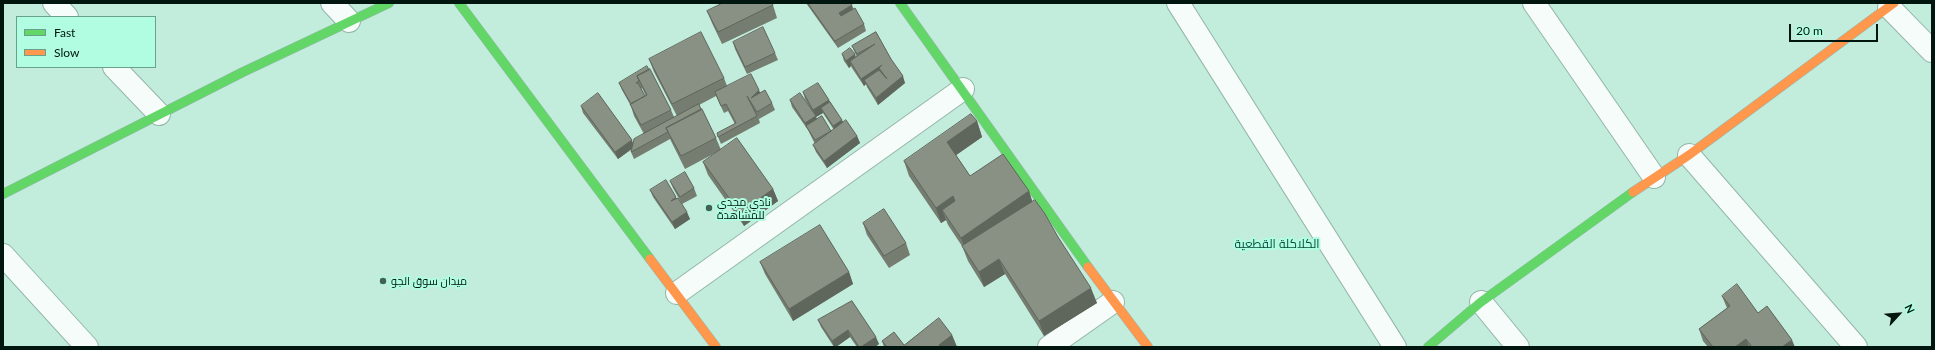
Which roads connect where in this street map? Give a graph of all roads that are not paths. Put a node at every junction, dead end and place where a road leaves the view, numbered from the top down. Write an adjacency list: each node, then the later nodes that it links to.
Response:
1 (54, 3): 9 (street)
2 (332, 3): 10 (street)
3 (389, 3): 10 (street)
4 (459, 3): 19 (street)
5 (900, 3): 13 (street)
6 (1178, 3): 26 (street)
7 (1534, 3): 16 (street)
8 (1892, 5): 11 (street); 15 (street)
9 (66, 16)
10 (349, 21): 14 (street)
11 (1932, 51)
12 (115, 68): 14 (street)
13 (964, 89): 19 (street); 20 (street)
14 (159, 114): 17 (street)
15 (1689, 155): 16 (street); 29 (street)
16 (1654, 176): 21 (street)
17 (3, 194)
18 (3, 255): 23 (street)
19 (677, 293): 22 (street)
20 (1113, 302): 24 (street); 25 (street)
21 (1480, 302): 27 (street); 28 (street)
22 (708, 344)
23 (87, 347)
24 (1049, 347)
25 (1148, 347)
26 (1395, 347)
27 (1428, 347)
28 (1518, 347)
29 (1856, 347)

